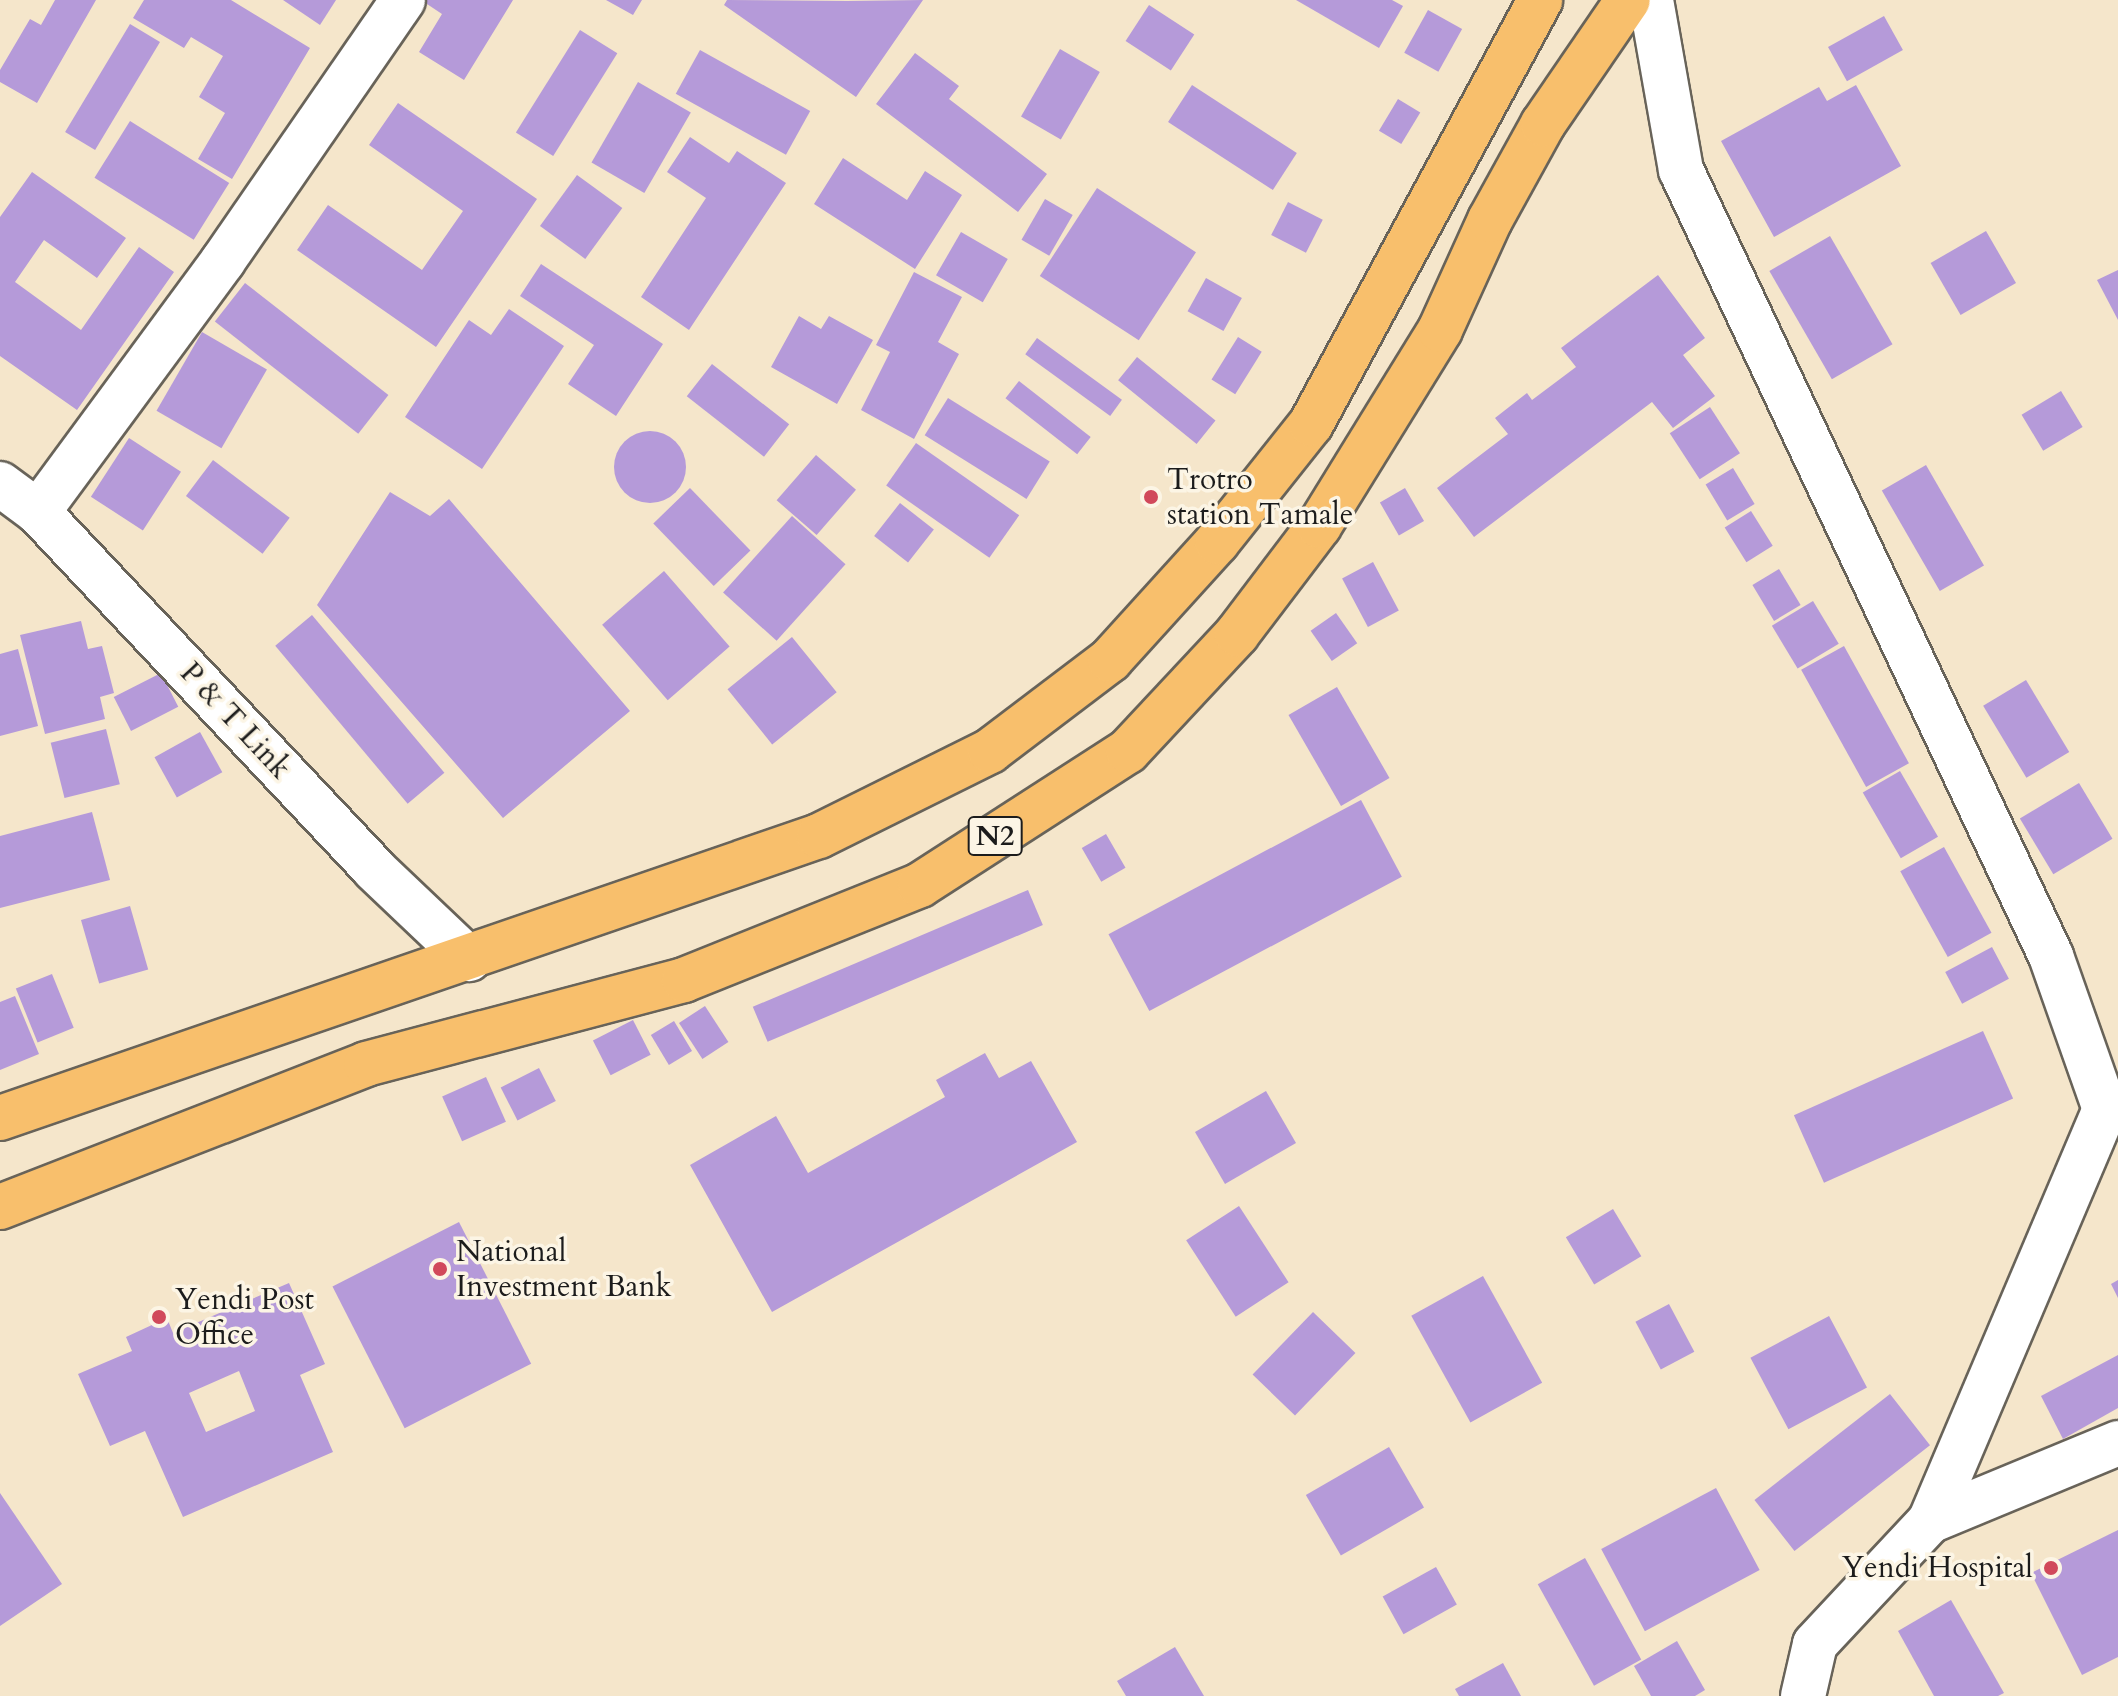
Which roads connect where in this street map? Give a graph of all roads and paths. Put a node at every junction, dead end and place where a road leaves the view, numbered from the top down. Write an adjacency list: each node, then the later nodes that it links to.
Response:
1 (403, 0): 6 (street)
2 (1540, 0): 7 (highway, N2)
3 (1628, 0): 9 (highway, N2)
4 (1651, 0): 11 (street)
5 (0, 484): 6 (street, P & T Link)
6 (38, 512): 7 (street, P & T Link)
7 (469, 959): 8 (highway, N2)
8 (0, 1118)
9 (0, 1207)
10 (2118, 1443): 11 (street)
11 (1930, 1521): 12 (street)
12 (1803, 1696)

